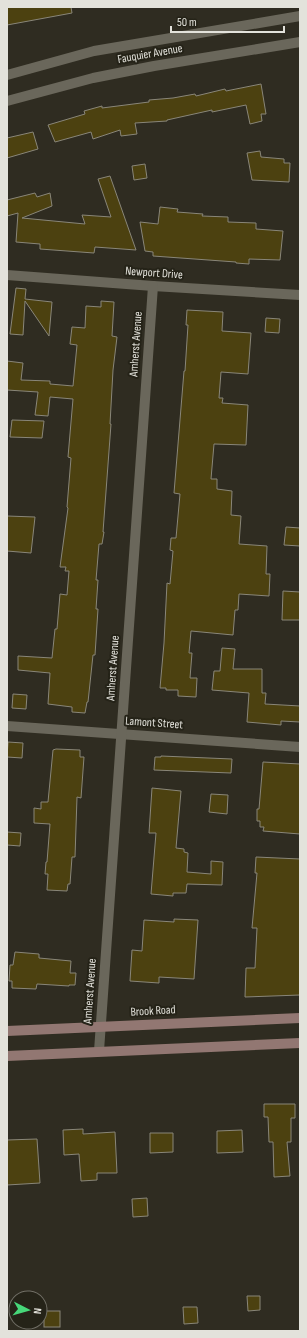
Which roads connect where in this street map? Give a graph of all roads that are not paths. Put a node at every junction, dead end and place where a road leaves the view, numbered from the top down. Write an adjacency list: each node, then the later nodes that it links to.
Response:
1 (300, 16): 3 (street, Fauquier Avenue)
2 (300, 42): 4 (street, Fauquier Avenue)
3 (7, 75)
4 (7, 101)
5 (7, 275): 6 (street, Newport Drive)
6 (153, 286): 7 (street, Newport Drive); 9 (street, Amherst Avenue)
7 (300, 295)
8 (7, 726): 9 (street, Lamont Street)
9 (121, 734): 10 (street, Lamont Street); 12 (street, Amherst Avenue)
10 (300, 747)
11 (300, 1018): 12 (main road, Brook Road)
12 (101, 1027): 13 (main road, Brook Road); 15 (street, Amherst Avenue)
13 (7, 1032)
14 (300, 1043): 15 (main road)
15 (99, 1051): 16 (main road)
16 (7, 1056)

